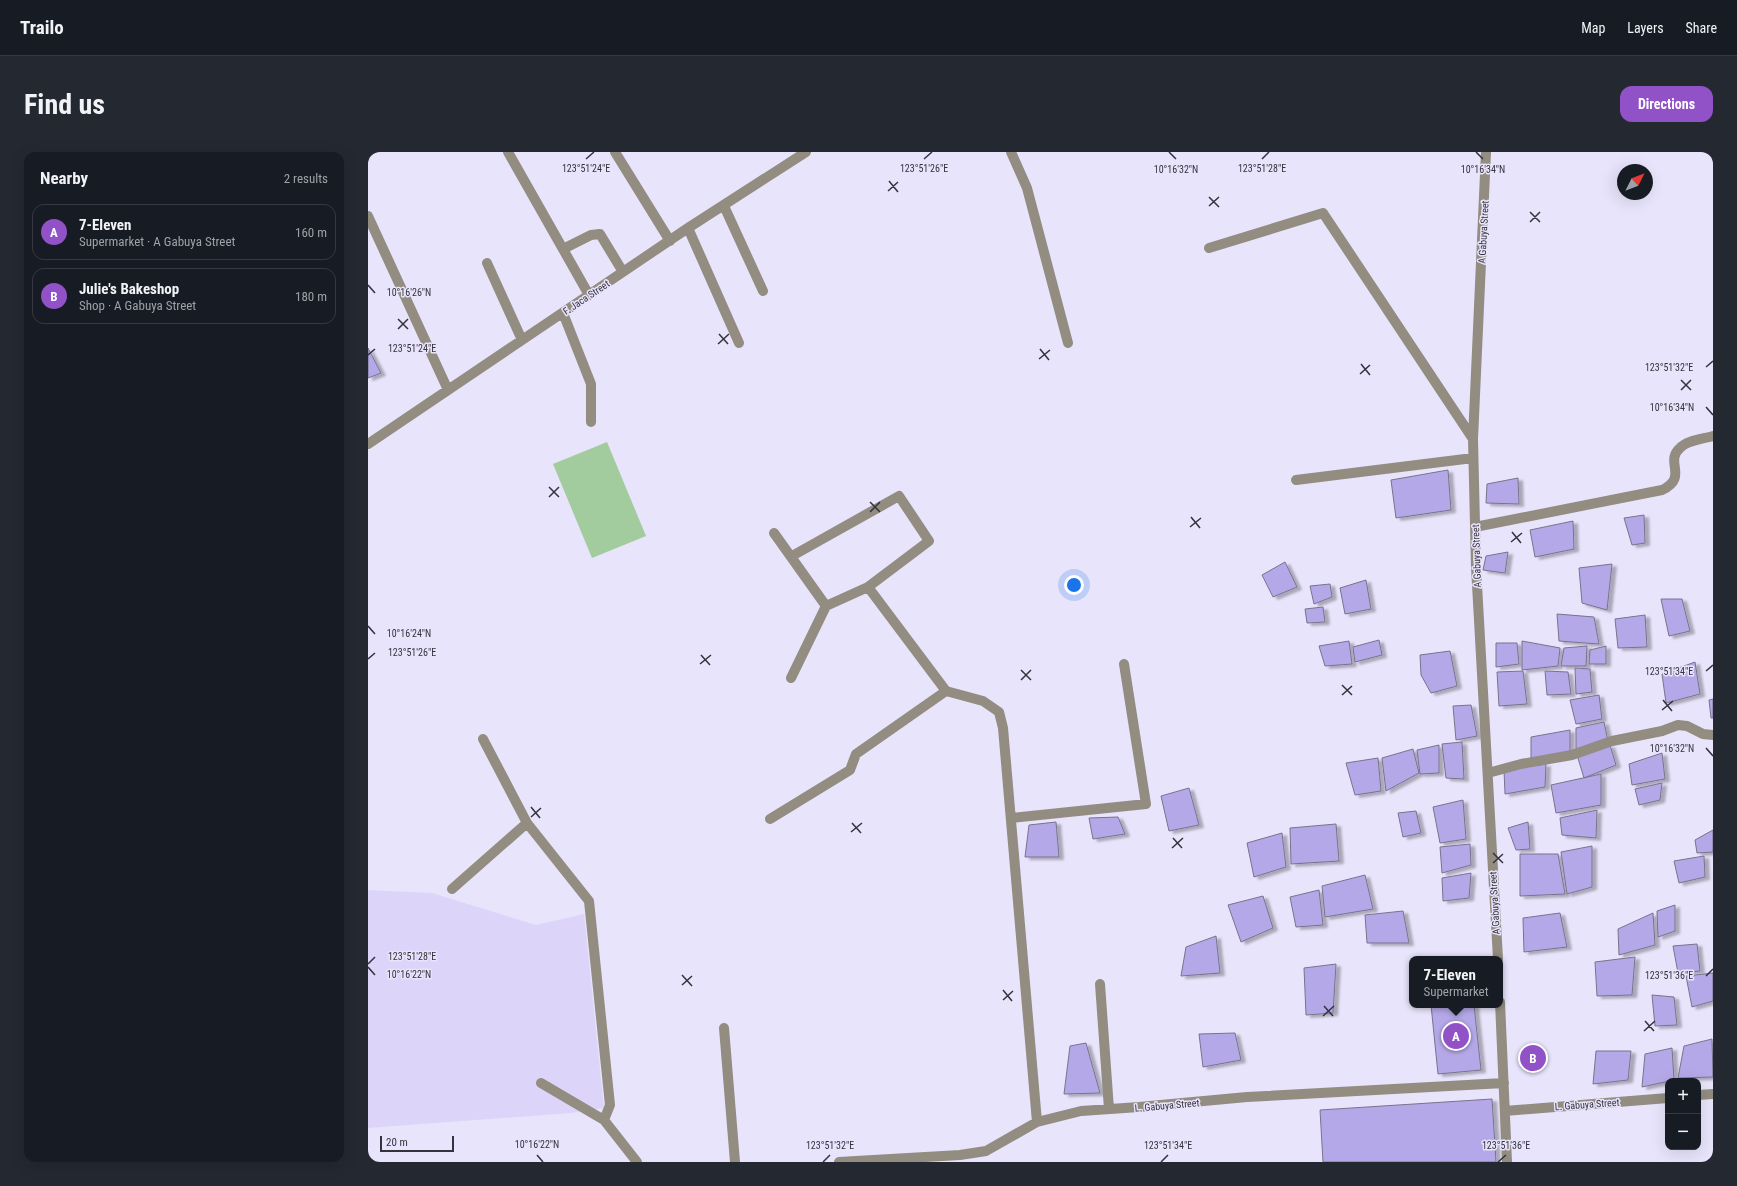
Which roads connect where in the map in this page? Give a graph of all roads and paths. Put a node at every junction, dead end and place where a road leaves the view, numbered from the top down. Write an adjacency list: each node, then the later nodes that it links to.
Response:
1 (508, 152): 11 (street)
2 (615, 152): 9 (street)
3 (806, 152): 6 (street, F. Jaca Street)
4 (1011, 152): 19 (street)
5 (1486, 152): 23 (street, A Gabuya Street)
6 (724, 206): 8 (street, F. Jaca Street); 14 (street)
7 (368, 216): 20 (street)
8 (688, 228): 9 (street, F. Jaca Street); 18 (street)
9 (670, 241): 13 (street, F. Jaca Street)
10 (1209, 248): 23 (street)
11 (563, 249): 13 (street); 15 (street)
12 (487, 263): 17 (street)
13 (623, 272): 15 (street, F. Jaca Street)
14 (763, 291)
15 (589, 296): 16 (street, F. Jaca Street)
16 (563, 313): 17 (street, F. Jaca Street); 21 (street)
17 (522, 340): 20 (street, F. Jaca Street)
18 (739, 343)
19 (1068, 344)
20 (448, 390): 24 (street, F. Jaca Street)
21 (591, 422)
22 (1713, 436): 27 (street)
23 (1473, 439): 25 (street, A Gabuya Street)
24 (368, 444)
25 (1473, 458): 26 (street); 27 (street, A Gabuya Street)
26 (1296, 480)
27 (1475, 527): 37 (street, A Gabuya Street)
28 (774, 533): 29 (street)
29 (792, 556): 30 (street); 31 (street)
30 (868, 586): 31 (street); 34 (street)
31 (826, 606): 33 (street)
32 (1124, 664): 38 (street)
33 (791, 678)
34 (946, 691): 38 (street); 39 (street)
35 (1713, 735): 37 (street)
36 (483, 740): 40 (street)
37 (1488, 772): 42 (street, A Gabuya Street)
38 (1011, 818): 54 (street)
39 (770, 819)
40 (527, 823): 41 (street); 53 (street)
41 (452, 889)
42 (1498, 956)
43 (1100, 984): 51 (street)
44 (1500, 1008): 47 (street)
45 (724, 1028): 58 (street)
46 (541, 1083): 53 (street)
47 (1504, 1083): 51 (street, L. Gabuya Street); 52 (street)
48 (1713, 1094): 49 (street)
49 (1701, 1095)
50 (1665, 1098): 52 (street, L. Gabuya Street)
51 (1109, 1109): 54 (street, L. Gabuya Street)
52 (1505, 1111): 60 (street)
53 (604, 1120): 57 (street)
54 (1037, 1122): 55 (street, L. Gabuya Street)
55 (908, 1160): 56 (street, L. Gabuya Street)
56 (861, 1161): 59 (street, L. Gabuya Street)
57 (637, 1162)
58 (735, 1162)
59 (840, 1162)
60 (1507, 1162)

